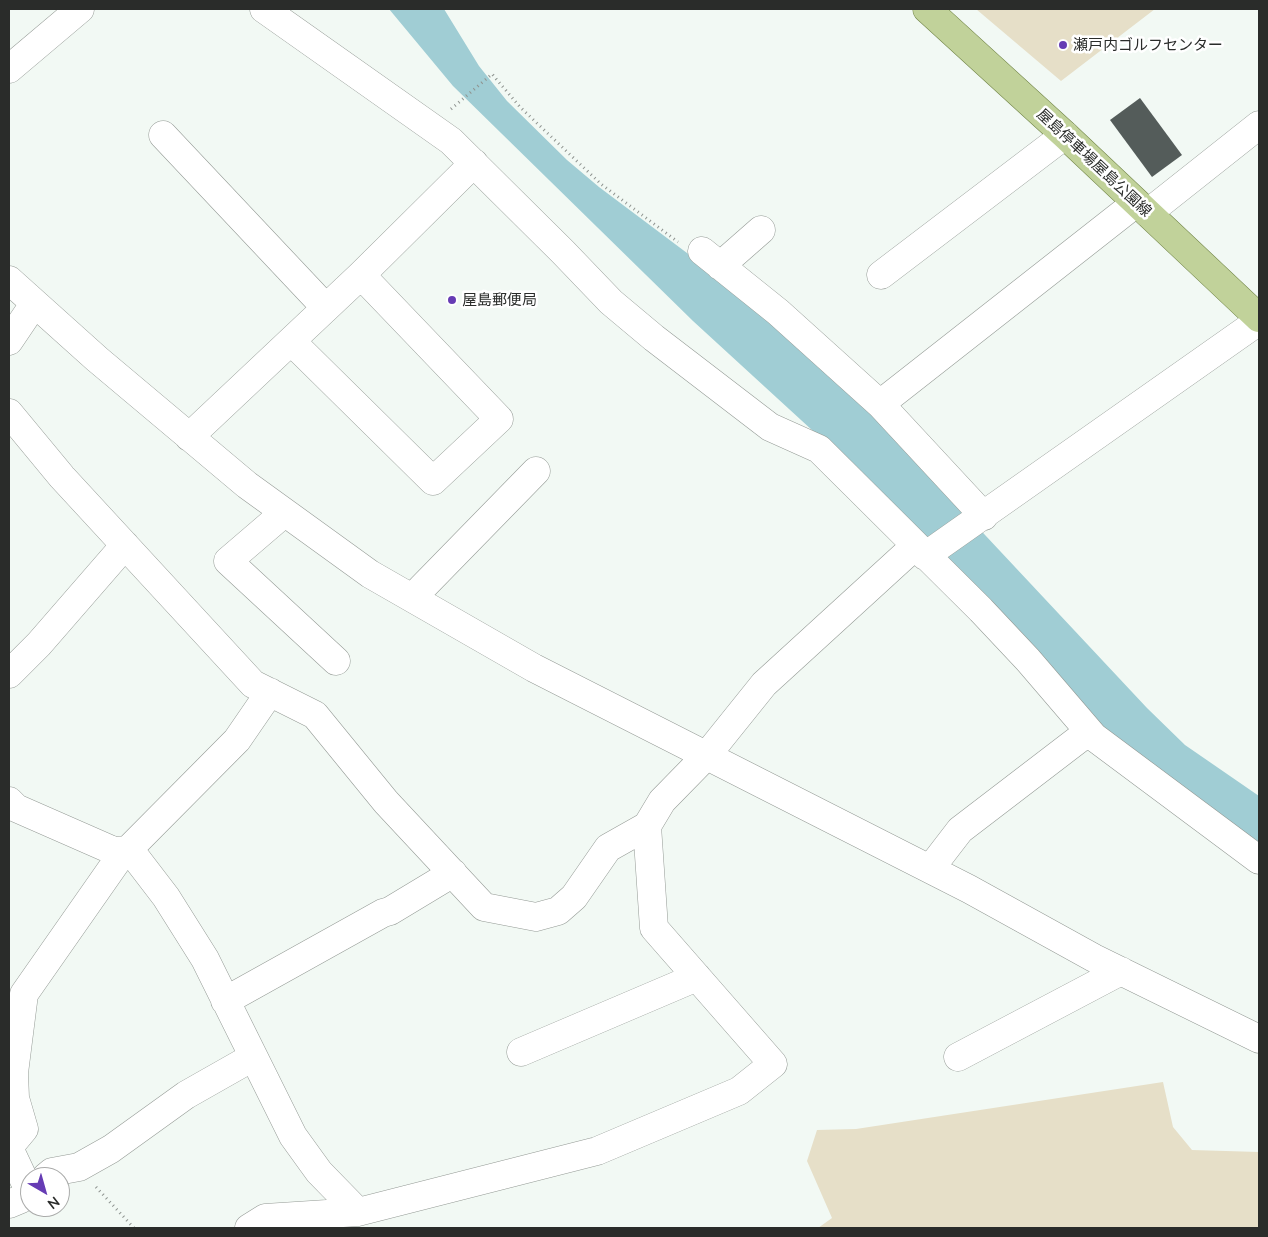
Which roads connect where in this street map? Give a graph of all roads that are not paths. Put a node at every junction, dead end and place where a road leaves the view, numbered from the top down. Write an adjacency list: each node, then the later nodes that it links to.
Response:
1 (80, 9): 4 (street)
2 (264, 9): 8 (street)
3 (927, 9): 7 (main road, 屋島停車場屋島公園線)
4 (9, 69)
5 (1259, 125): 9 (street)
6 (163, 135): 15 (street)
7 (1065, 135): 9 (main road, 屋島停車場屋島公園線); 12 (street)
8 (474, 163): 11 (street); 26 (street)
9 (1142, 208): 16 (main road, 屋島停車場屋島公園線); 19 (street)
10 (761, 230): 19 (street)
11 (361, 275): 15 (street); 18 (street)
12 (881, 275)
13 (9, 280): 14 (street)
14 (34, 304): 17 (street); 21 (street)
15 (326, 308): 18 (street)
16 (1259, 320): 24 (street)
17 (9, 341)
18 (291, 341): 21 (street)
19 (880, 404): 24 (street)
20 (9, 413): 25 (street)
21 (189, 437): 23 (street)
22 (536, 471): 27 (street)
23 (284, 513): 27 (street); 28 (street)
24 (981, 518): 26 (street)
25 (125, 546): 29 (street); 30 (street)
26 (924, 551): 31 (street); 32 (street)
27 (412, 598): 32 (street)
28 (336, 660)
29 (9, 674)
30 (270, 692): 35 (street); 38 (street)
31 (1088, 732): 36 (street); 37 (street)
32 (707, 755): 34 (street); 37 (street)
33 (9, 801): 35 (street)
34 (646, 826): 38 (street); 40 (street)
35 (130, 850): 41 (street); 46 (street)
36 (1259, 860)
37 (930, 869): 39 (street)
38 (453, 873): 41 (street)
39 (1121, 971): 42 (street); 45 (street)
40 (697, 977): 43 (street); 50 (street)
41 (225, 1001): 44 (street)
42 (1259, 1039)
43 (521, 1052)
44 (253, 1057): 48 (street); 50 (street)
45 (958, 1058)
46 (12, 1072): 47 (street)
47 (9, 1148): 49 (street)
48 (70, 1169)
49 (20, 1171)
50 (358, 1212): 51 (street)
51 (249, 1228)

